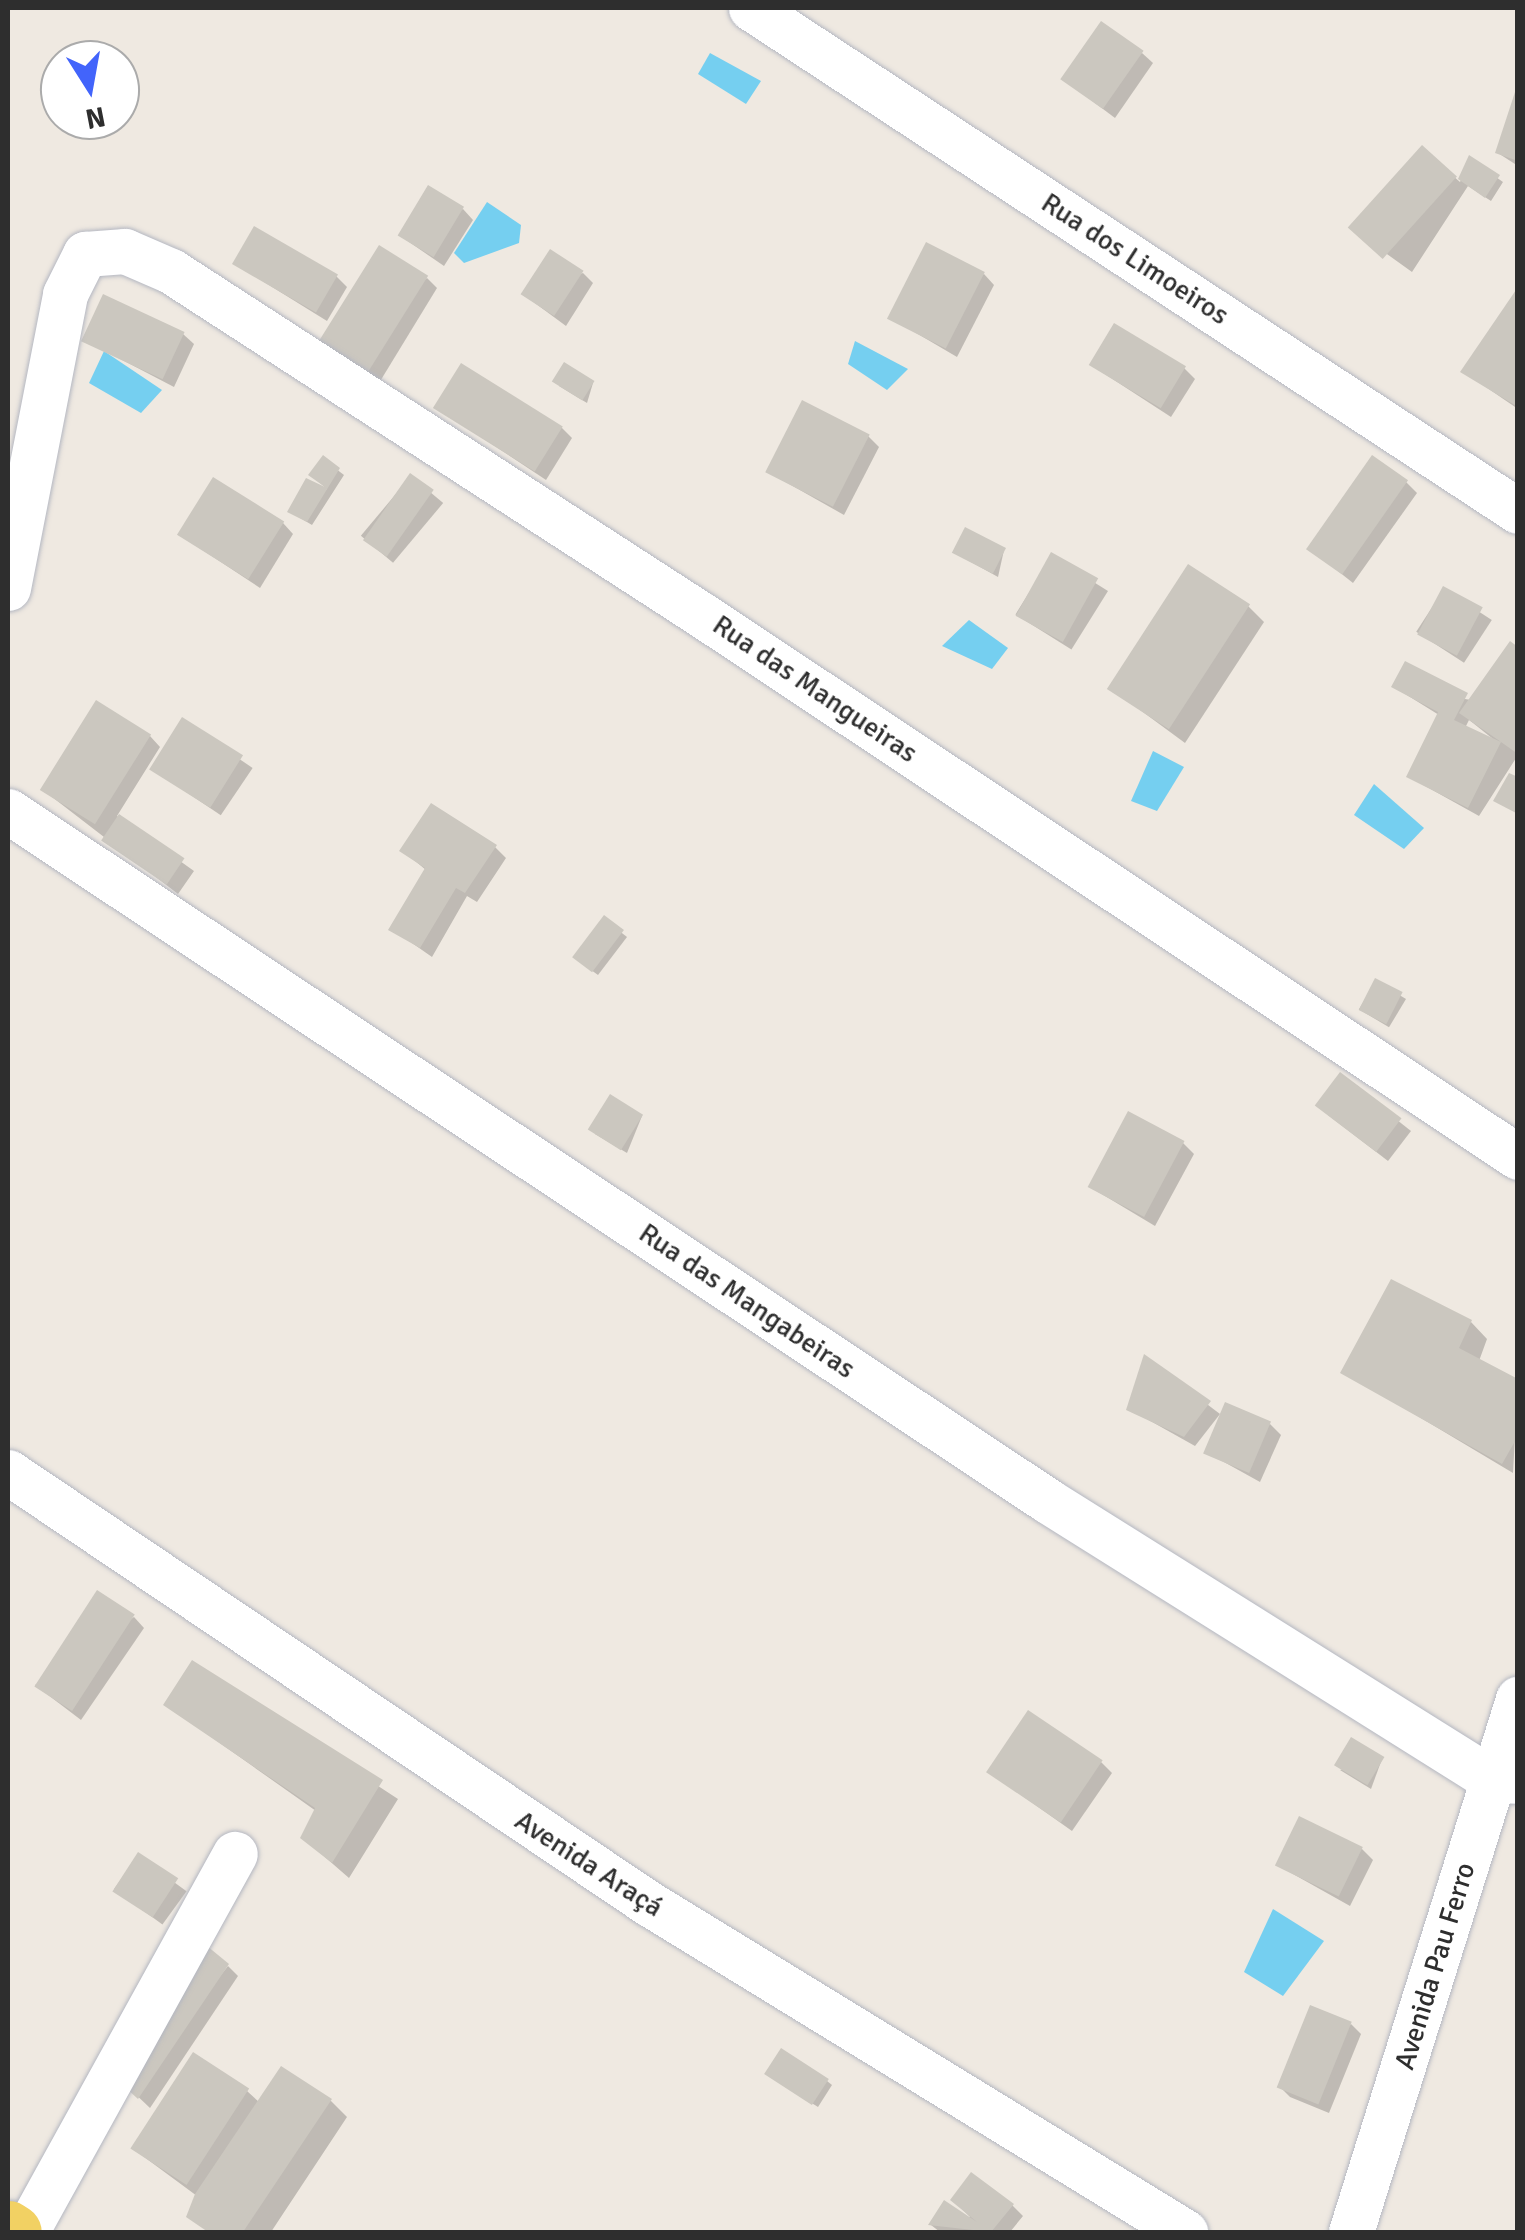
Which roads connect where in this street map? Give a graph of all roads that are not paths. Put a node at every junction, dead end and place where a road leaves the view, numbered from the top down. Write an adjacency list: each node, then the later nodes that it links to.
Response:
1 (751, 8): 2 (street, Rua dos Limoeiros)
2 (1518, 512)
3 (8, 588): 5 (street, Rua das Mangueiras)
4 (8, 812): 8 (street, Rua das Mangabeiras)
5 (1518, 1157)
6 (8, 1472): 13 (street, Avenida Araçá)
7 (1518, 1698): 8 (street, Avenida Pau Ferro)
8 (1505, 1781): 14 (street, Avenida Pau Ferro)
9 (235, 1854): 12 (street)
10 (8, 2228): 11 (main road)
11 (14, 2232)
12 (26, 2232)
13 (1185, 2232)
14 (1351, 2232)

